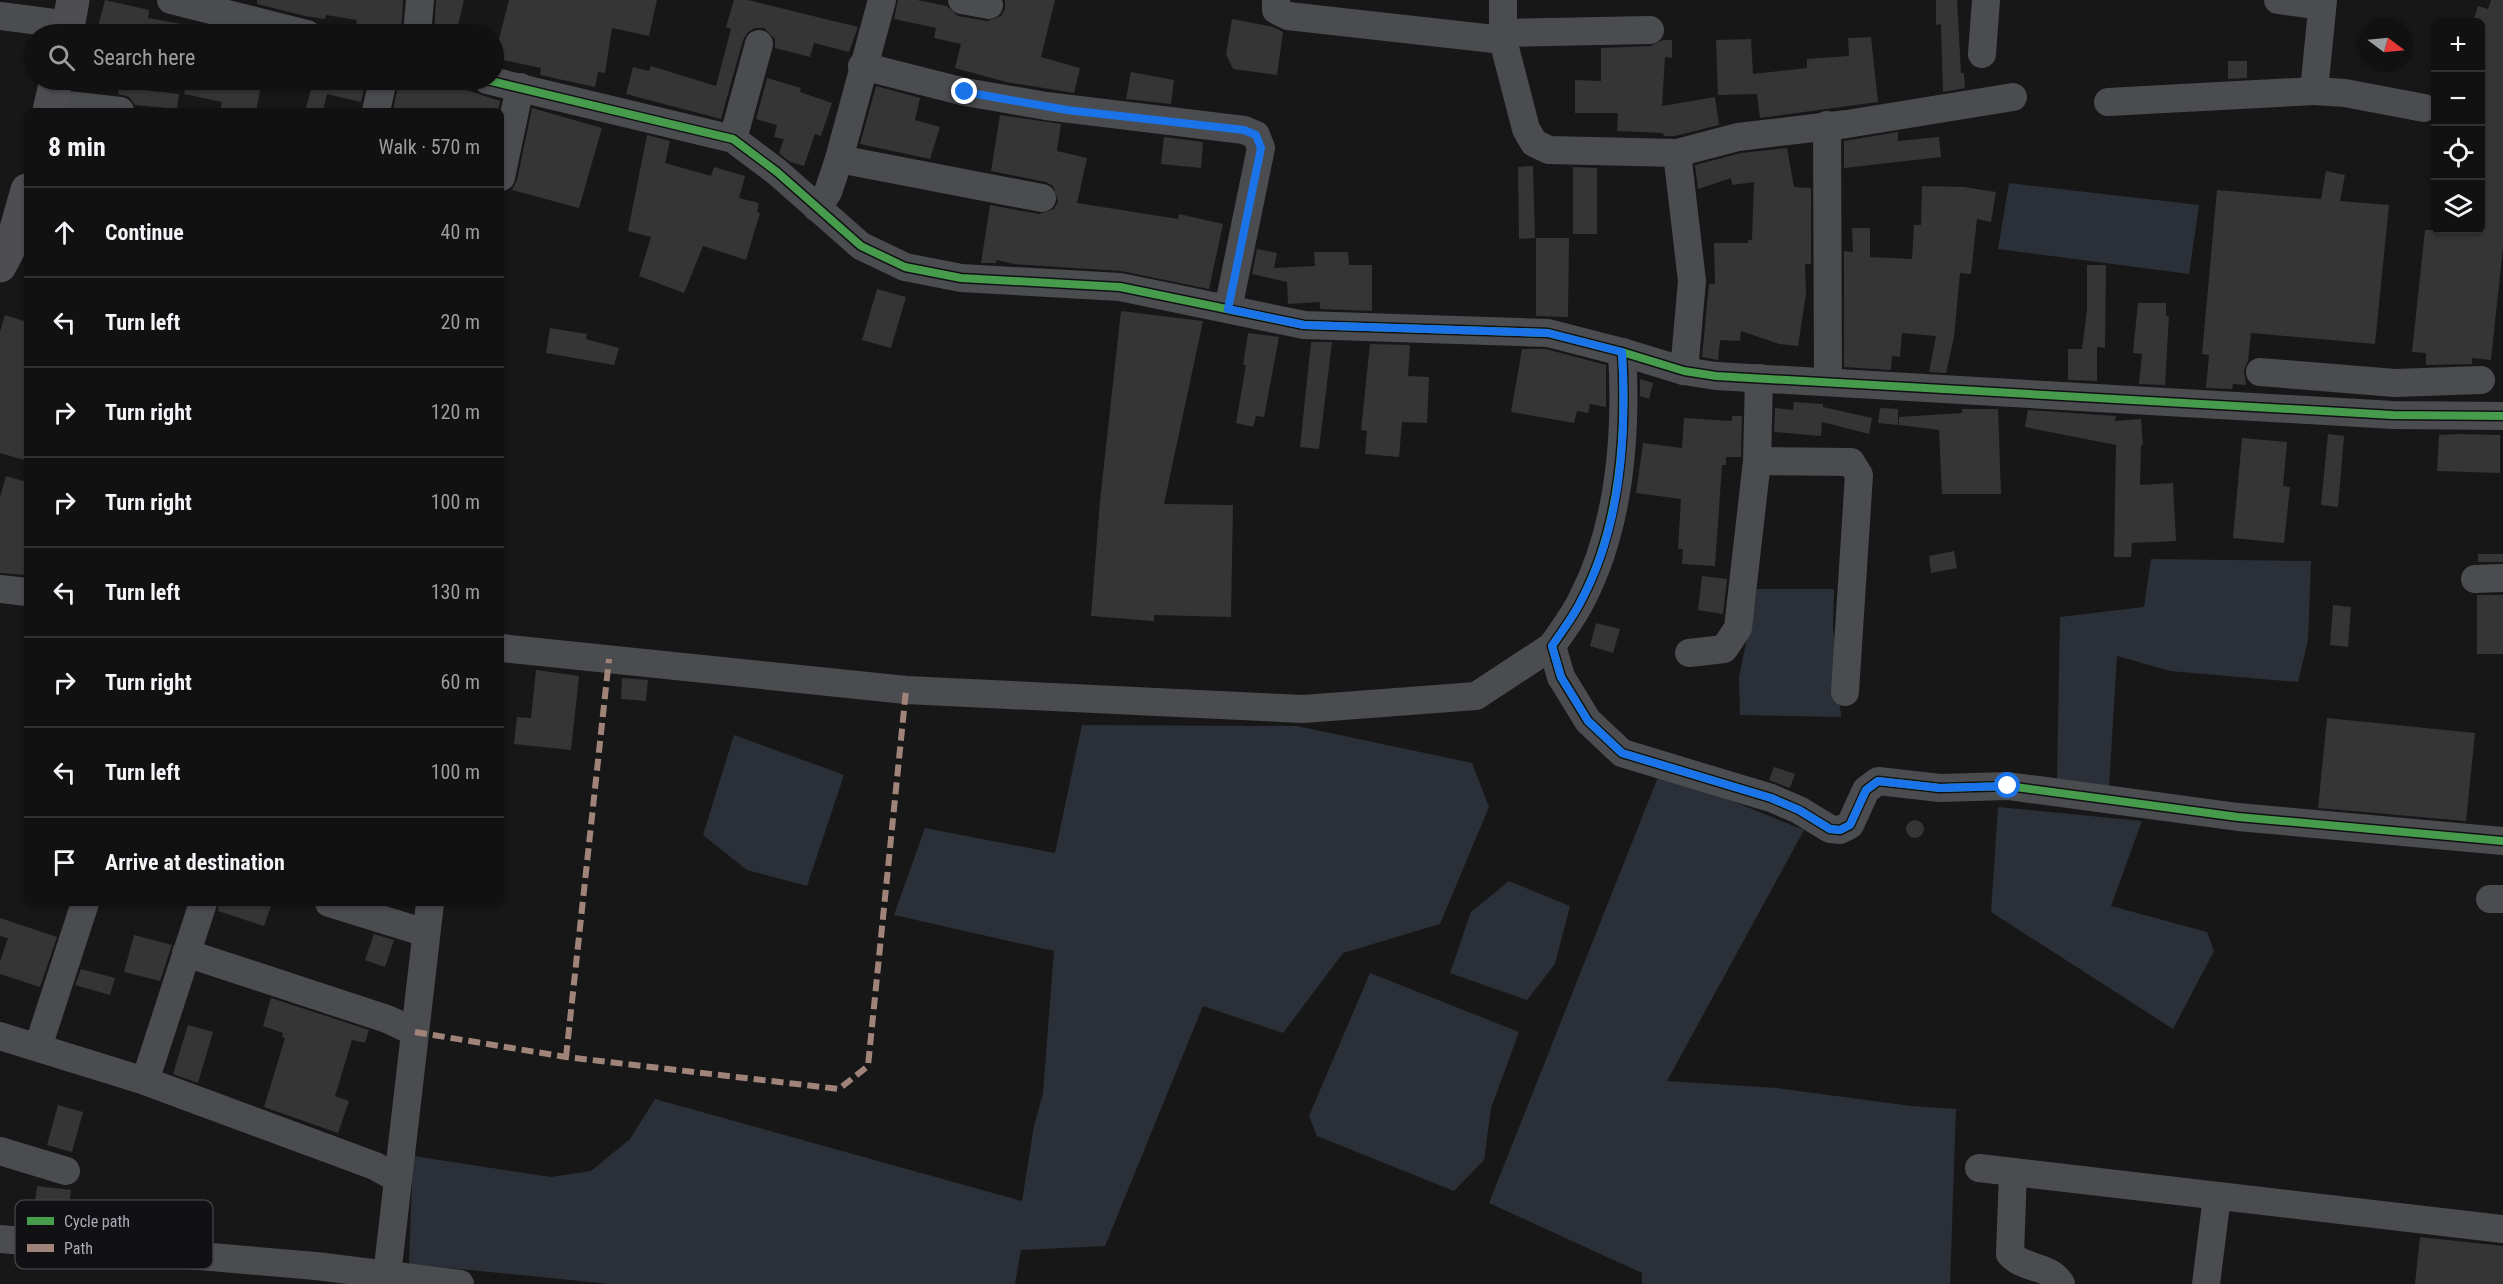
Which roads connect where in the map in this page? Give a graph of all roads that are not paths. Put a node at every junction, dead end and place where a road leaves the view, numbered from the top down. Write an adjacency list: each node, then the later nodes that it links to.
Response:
1 (171, 0): 13 (street)
2 (420, 0): 14 (street)
3 (882, 0): 19 (street)
4 (962, 0): 10 (street)
5 (1276, 0): 16 (street)
6 (1503, 0): 16 (street)
7 (1986, 0): 18 (street)
8 (2278, 0): 9 (street)
9 (2323, 3): 23 (street)
10 (990, 4)
11 (0, 16): 12 (street)
12 (70, 20)
13 (267, 24)
14 (418, 24)
15 (1650, 30): 16 (street)
16 (1504, 36): 32 (street)
17 (759, 44): 31 (street)
18 (1982, 54)
19 (862, 66): 33 (street); 39 (street)
20 (504, 84): 21 (street)
21 (520, 87): 31 (street); 34 (street)
22 (381, 90): 28 (street)
23 (2314, 91): 26 (street); 29 (street)
24 (2013, 97): 30 (street)
25 (52, 98): 27 (street)
26 (2108, 102)
27 (104, 108)
28 (377, 108)
29 (2424, 108)
30 (1827, 125): 32 (street); 45 (street)
31 (733, 139): 37 (street)
32 (1677, 153): 41 (street)
33 (839, 159): 35 (street); 37 (street)
34 (504, 163)
35 (1042, 198)
36 (24, 201): 38 (main road)
37 (817, 208): 39 (street)
38 (0, 266)
39 (1228, 309): 40 (street)
40 (1622, 352): 41 (street); 52 (street)
41 (1684, 371): 43 (street)
42 (2260, 372): 46 (street)
43 (1759, 378): 45 (street); 49 (street)
44 (2481, 380): 46 (street)
45 (1828, 382): 47 (street)
46 (2395, 383): 47 (street)
47 (2393, 415): 48 (street)
48 (2503, 416)
49 (1757, 461): 54 (street); 55 (street)
50 (0, 589): 51 (street)
51 (24, 592)
52 (1552, 646): 53 (street); 56 (street)
53 (504, 648)
54 (1689, 653)
55 (1845, 692)
56 (2503, 841)
57 (84, 906): 65 (street)
58 (202, 906): 62 (street)
59 (339, 906): 61 (street)
60 (430, 906): 61 (street)
61 (426, 933): 63 (street)
62 (186, 953): 63 (street); 66 (street)
63 (415, 1032): 71 (street)
64 (0, 1036): 65 (street)
65 (38, 1047): 66 (street)
66 (145, 1081): 71 (street)
67 (0, 1150): 69 (street)
68 (1979, 1168): 70 (street)
69 (66, 1171)
70 (2013, 1172): 72 (street); 79 (street)
71 (398, 1179): 77 (street)
72 (2217, 1196): 73 (street); 80 (street)
73 (2503, 1228)
74 (0, 1239): 75 (street)
75 (15, 1241)
76 (213, 1258): 77 (street)
77 (386, 1279): 78 (street)
78 (460, 1284)
79 (2061, 1284)
80 (2206, 1284)

